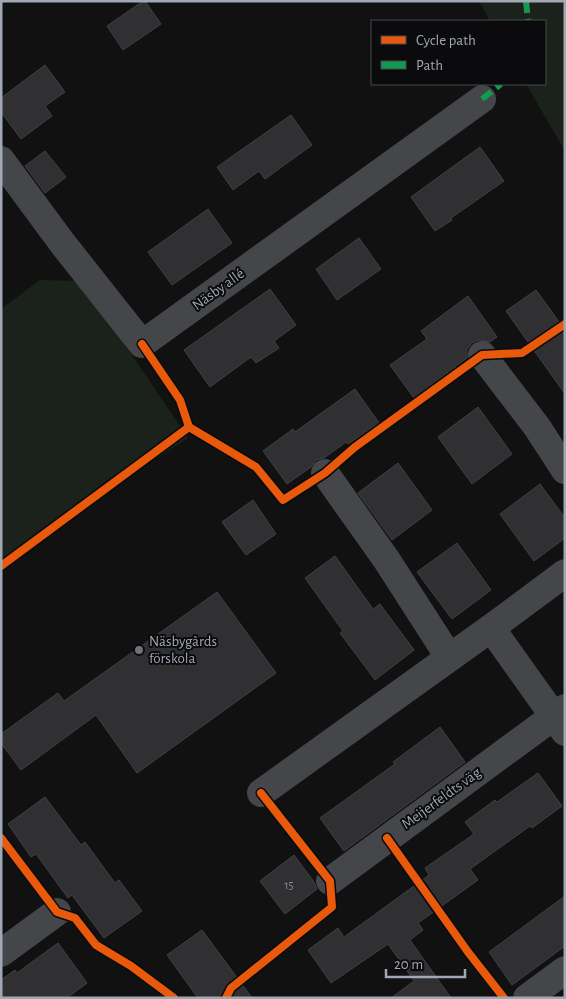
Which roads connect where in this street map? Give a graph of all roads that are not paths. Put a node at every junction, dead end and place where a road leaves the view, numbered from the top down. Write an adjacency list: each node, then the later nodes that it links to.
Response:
1 (482, 99): 2 (street, Näsby allé)
2 (1, 160)
3 (482, 355): 4 (street)
4 (565, 470)
5 (324, 473): 8 (street)
6 (565, 573): 7 (street)
7 (490, 628): 8 (street); 9 (street, Meijerfeldts väg)
8 (449, 657): 10 (street)
9 (561, 719): 11 (street, Meijerfeldts väg)
10 (261, 793)
11 (330, 881)
12 (56, 912): 13 (street)
13 (1, 953)
14 (565, 970): 15 (street)
15 (527, 998)

